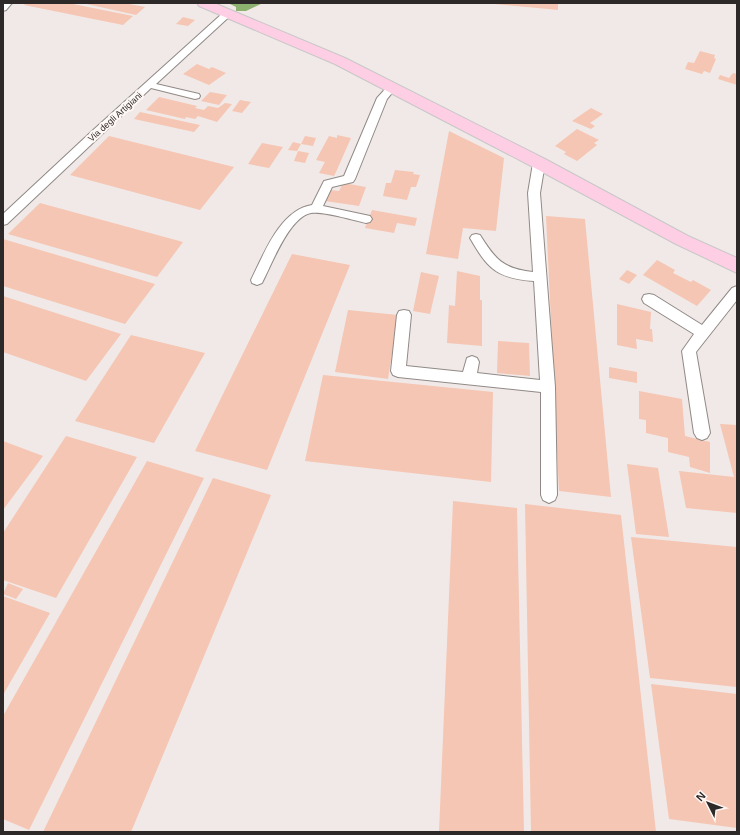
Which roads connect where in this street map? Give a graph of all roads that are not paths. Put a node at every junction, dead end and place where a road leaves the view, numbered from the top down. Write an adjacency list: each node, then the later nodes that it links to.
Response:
1 (8, 3): 3 (lane)
2 (202, 3): 4 (main road)
3 (3, 8)
4 (228, 14): 5 (lane, Via degli Artigiani); 6 (main road)
5 (149, 85): 7 (lane); 11 (lane, Via degli Artigiani)
6 (390, 88): 8 (main road); 9 (lane)
7 (195, 96)
8 (539, 163): 13 (main road); 14 (lane)
9 (316, 209): 10 (lane); 15 (lane)
10 (366, 219)
11 (3, 221)
12 (476, 238): 14 (lane)
13 (737, 266)
14 (540, 277): 22 (lane)
15 (257, 280)
16 (737, 291): 19 (lane)
17 (649, 299): 19 (lane)
18 (404, 315): 21 (lane)
19 (703, 333): 23 (lane)
20 (472, 362): 21 (lane)
21 (469, 378): 22 (lane)
22 (548, 387): 24 (lane)
23 (702, 433)
24 (549, 495)

